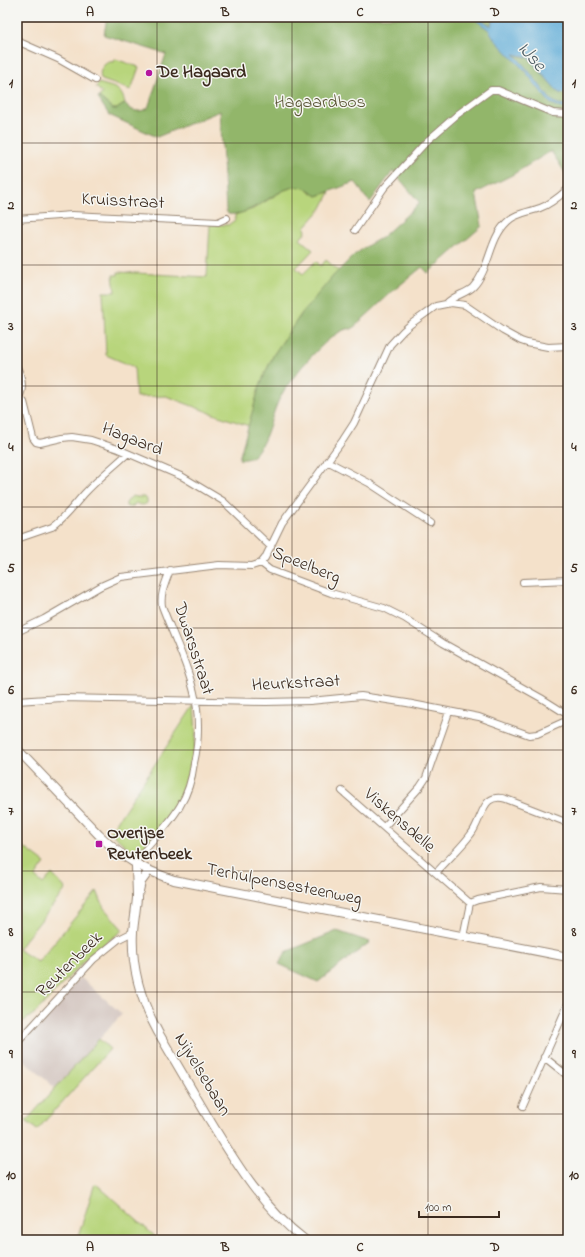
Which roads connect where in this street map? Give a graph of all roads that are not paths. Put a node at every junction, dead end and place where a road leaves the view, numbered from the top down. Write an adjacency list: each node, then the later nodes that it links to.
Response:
1 (17, 41): 2 (street)
2 (95, 80)
3 (568, 114): 7 (street)
4 (568, 189): 8 (street)
5 (228, 218): 6 (street, Kruisstraat)
6 (17, 219)
7 (355, 230)
8 (447, 303): 9 (street); 13 (street)
9 (568, 346)
10 (17, 367): 11 (street, Hagaard)
11 (18, 399): 12 (street, Hagaard)
12 (127, 454): 15 (street); 16 (street, Hagaard)
13 (327, 462): 14 (street); 16 (street)
14 (430, 523)
15 (17, 539)
16 (271, 547): 17 (street)
17 (261, 563): 18 (street, Speelberg); 25 (street, Speelberg)
18 (170, 570): 21 (street, Speelberg); 22 (street, Dwarsstraat)
19 (568, 580): 20 (street)
20 (523, 582)
21 (17, 632)
22 (195, 700): 23 (street, Heurkstraat); 24 (street, Heurkstraat); 31 (street, Dwarsstraat)
23 (17, 701)
24 (449, 712): 26 (street, Heurkstraat); 30 (street)
25 (568, 715)
26 (568, 720)
27 (17, 749): 31 (main road, Terhulpensesteenweg)
28 (342, 791): 30 (street, Viskensdelle)
29 (568, 823): 33 (street)
30 (384, 827): 33 (street, Viskensdelle)
31 (136, 864): 32 (main road, Terhulpensesteenweg); 35 (main road, Nijvelsebaan)
32 (149, 871): 35 (main road, Nijvelsebaan); 38 (main road, Terhulpensesteenweg)
33 (436, 873): 36 (street, Viskensdelle)
34 (568, 889): 36 (street)
35 (137, 899): 37 (main road, Nijvelsebaan)
36 (470, 903): 38 (street)
37 (133, 932): 41 (street, Reutenbeek); 45 (main road, Nijvelsebaan)
38 (462, 937): 39 (main road, Terhulpensesteenweg)
39 (568, 957)
40 (568, 1004): 42 (street)
41 (17, 1043)
42 (544, 1057): 43 (street); 44 (street)
43 (568, 1076)
44 (522, 1106)
45 (305, 1240)

